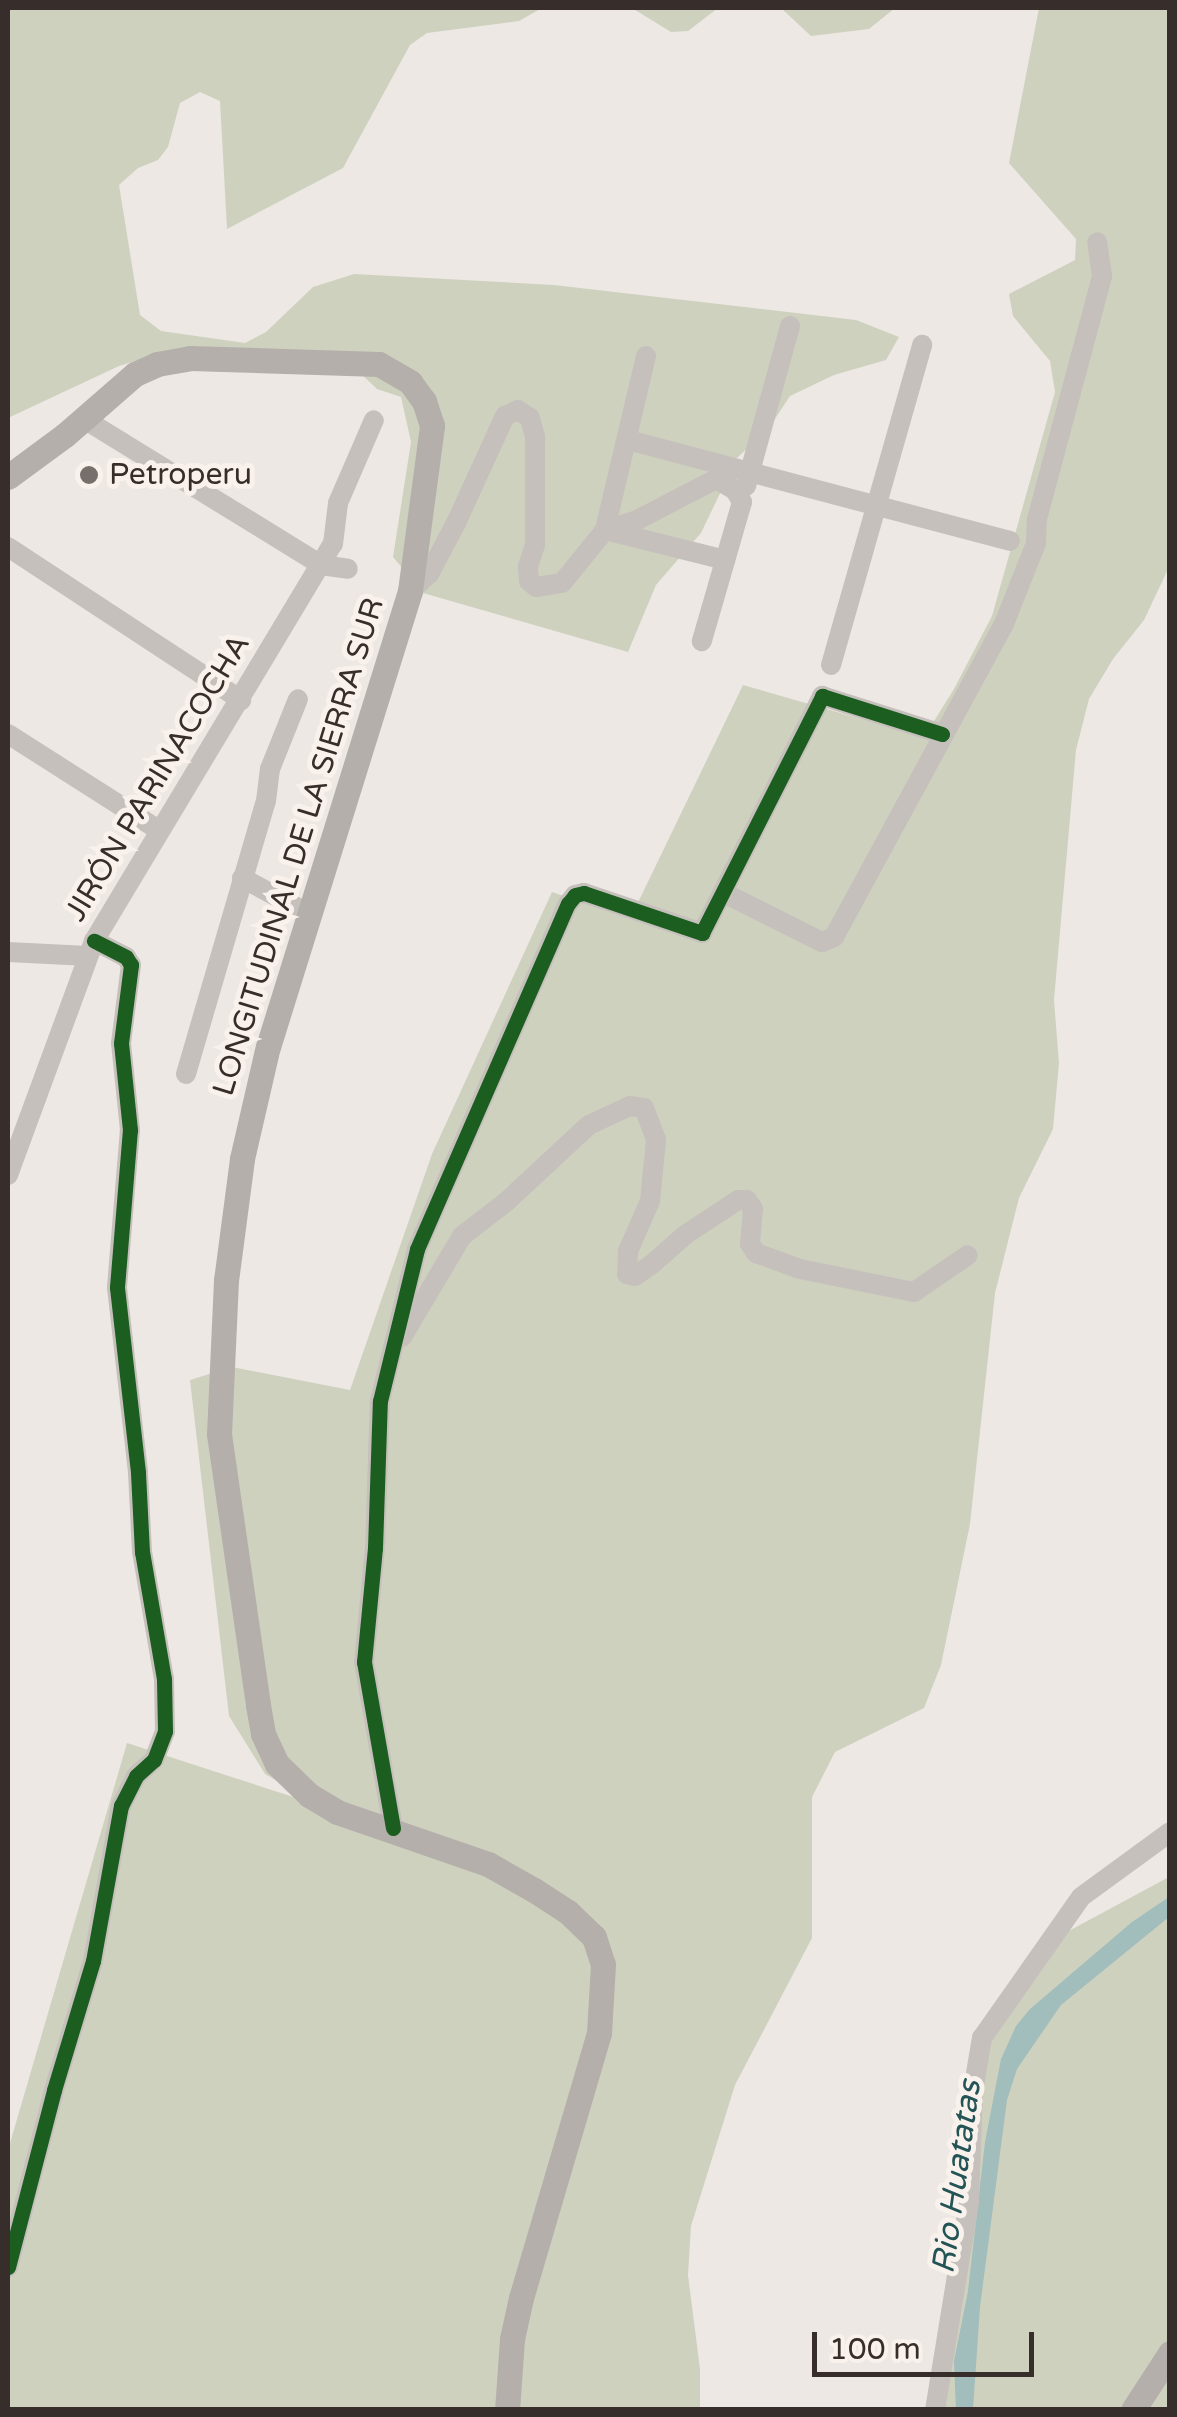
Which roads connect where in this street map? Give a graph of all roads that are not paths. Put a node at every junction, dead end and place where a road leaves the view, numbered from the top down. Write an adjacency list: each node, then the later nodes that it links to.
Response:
1 (1096, 242): 24 (street)
2 (790, 326): 8 (street)
3 (922, 345): 11 (street)
4 (646, 356): 7 (street)
5 (84, 419): 9 (main road, LONGITUDINAL DE LA SIERRA SUR); 16 (street); 18 (main road, LONGITUDINAL DE LA SIERRA SUR)
6 (374, 420): 16 (street, JIRÓN PARINACOCHA)
7 (628, 440): 8 (street); 12 (street)
8 (750, 473): 10 (street); 11 (street)
9 (8, 477)
10 (742, 502): 12 (street); 15 (street)
11 (874, 506): 13 (street); 20 (street)
12 (605, 530): 15 (street); 18 (street)
13 (1010, 542)
14 (8, 547): 22 (street)
15 (725, 560): 19 (street)
16 (321, 564): 17 (street); 22 (street, JIRÓN PARINACOCHA)
17 (348, 569)
18 (410, 590): 28 (main road, LONGITUDINAL DE LA SIERRA SUR)
19 (702, 641)
20 (831, 665)
21 (298, 699): 26 (street)
22 (241, 700): 25 (street, JIRÓN PARINACOCHA)
23 (8, 734): 25 (street)
24 (942, 734): 27 (street); 27 (street)
25 (160, 831): 29 (street, JIRÓN PARINACOCHA)
26 (242, 878): 28 (street); 31 (street)
27 (724, 893): 34 (street)
28 (308, 914): 35 (main road, LONGITUDINAL DE LA SIERRA SUR)
29 (91, 949): 30 (street); 32 (street, JIRÓN PARINACOCHA); 37 (street)
30 (8, 952)
31 (186, 1074)
32 (8, 1175)
33 (968, 1255): 34 (street)
34 (390, 1361): 35 (street)
35 (393, 1828): 39 (main road, LONGITUDINAL DE LA SIERRA SUR)
36 (1170, 1832): 40 (street)
37 (8, 2267)
38 (1170, 2353): 41 (main road)
39 (507, 2410)
40 (935, 2410)
41 (1133, 2410)

